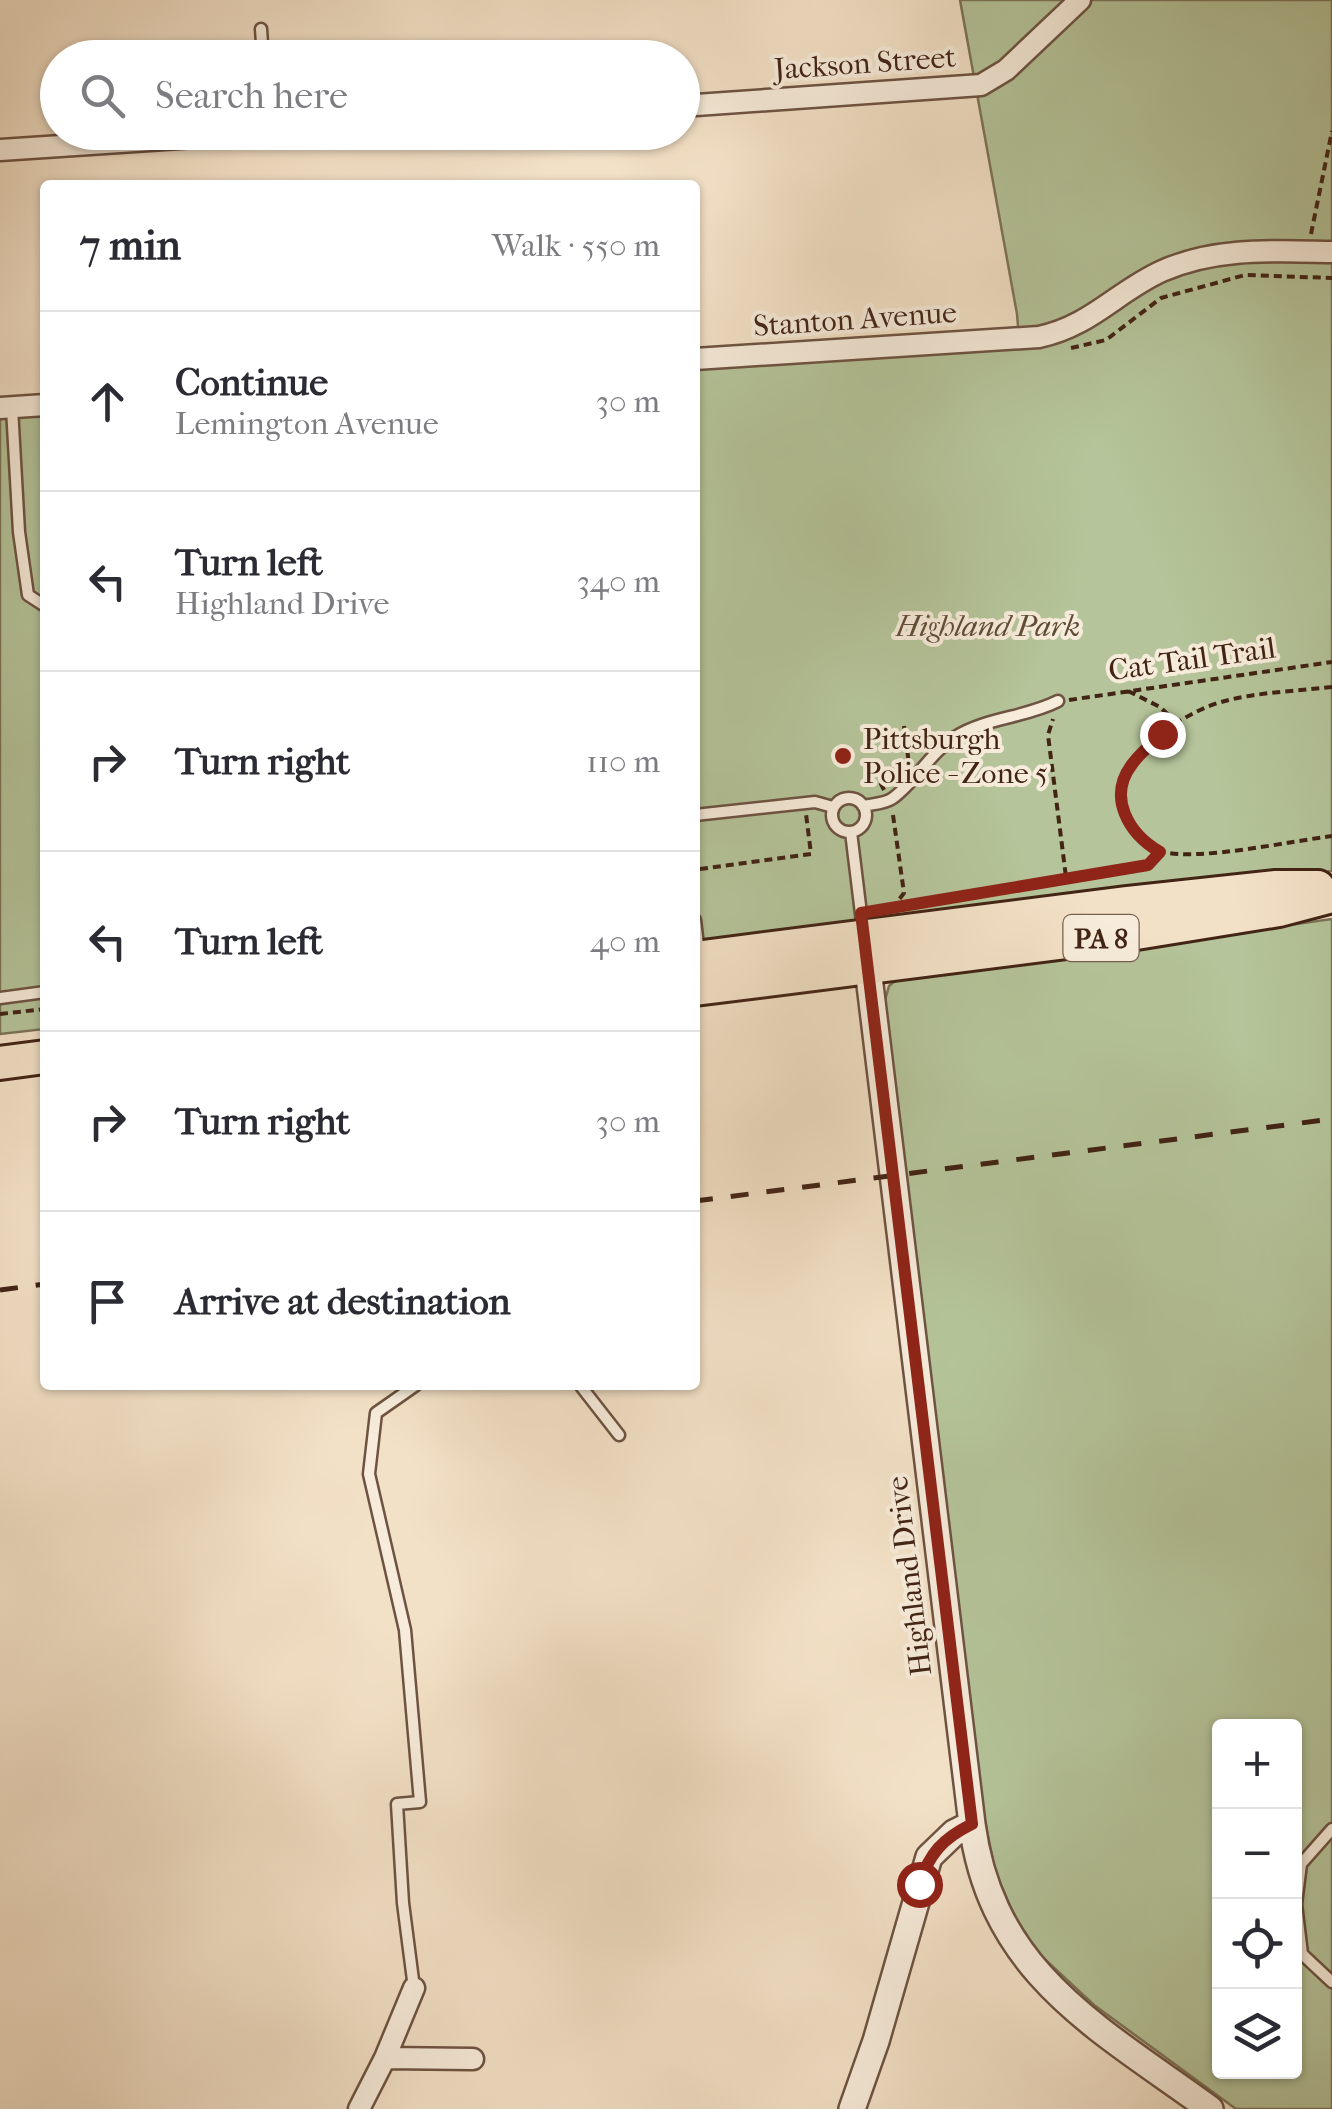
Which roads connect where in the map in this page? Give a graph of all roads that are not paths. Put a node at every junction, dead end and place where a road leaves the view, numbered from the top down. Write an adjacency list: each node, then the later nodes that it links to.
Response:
1 (1080, 0): 4 (street, Jackson Street)
2 (261, 29): 3 (lane)
3 (262, 40)
4 (700, 105)
5 (40, 147): 6 (street)
6 (0, 150)
7 (1332, 252): 8 (street, Stanton Avenue)
8 (700, 360)
9 (40, 405): 10 (street)
10 (6, 407): 11 (lane)
11 (40, 603)
12 (1058, 701): 13 (lane)
13 (863, 806): 14 (lane); 16 (lane)
14 (833, 807): 15 (lane); 16 (lane)
15 (700, 814)
16 (851, 832): 19 (lane)
17 (1332, 887): 19 (highway, PA 8)
18 (1332, 896): 19 (highway, PA 8)
19 (864, 939): 20 (highway, PA 8); 28 (street, Highland Drive)
20 (700, 967)
21 (40, 993): 22 (lane)
22 (0, 998)
23 (40, 1057): 24 (highway)
24 (0, 1063)
25 (409, 1390): 31 (lane)
26 (584, 1390): 27 (lane)
27 (619, 1435)
28 (972, 1824): 35 (street); 36 (street, Highland Drive)
29 (1332, 1829): 30 (lane)
30 (1332, 1982)
31 (414, 1988): 32 (street)
32 (385, 2058): 33 (street); 34 (street)
33 (473, 2059)
34 (359, 2109)
35 (852, 2109)
36 (1210, 2109)

